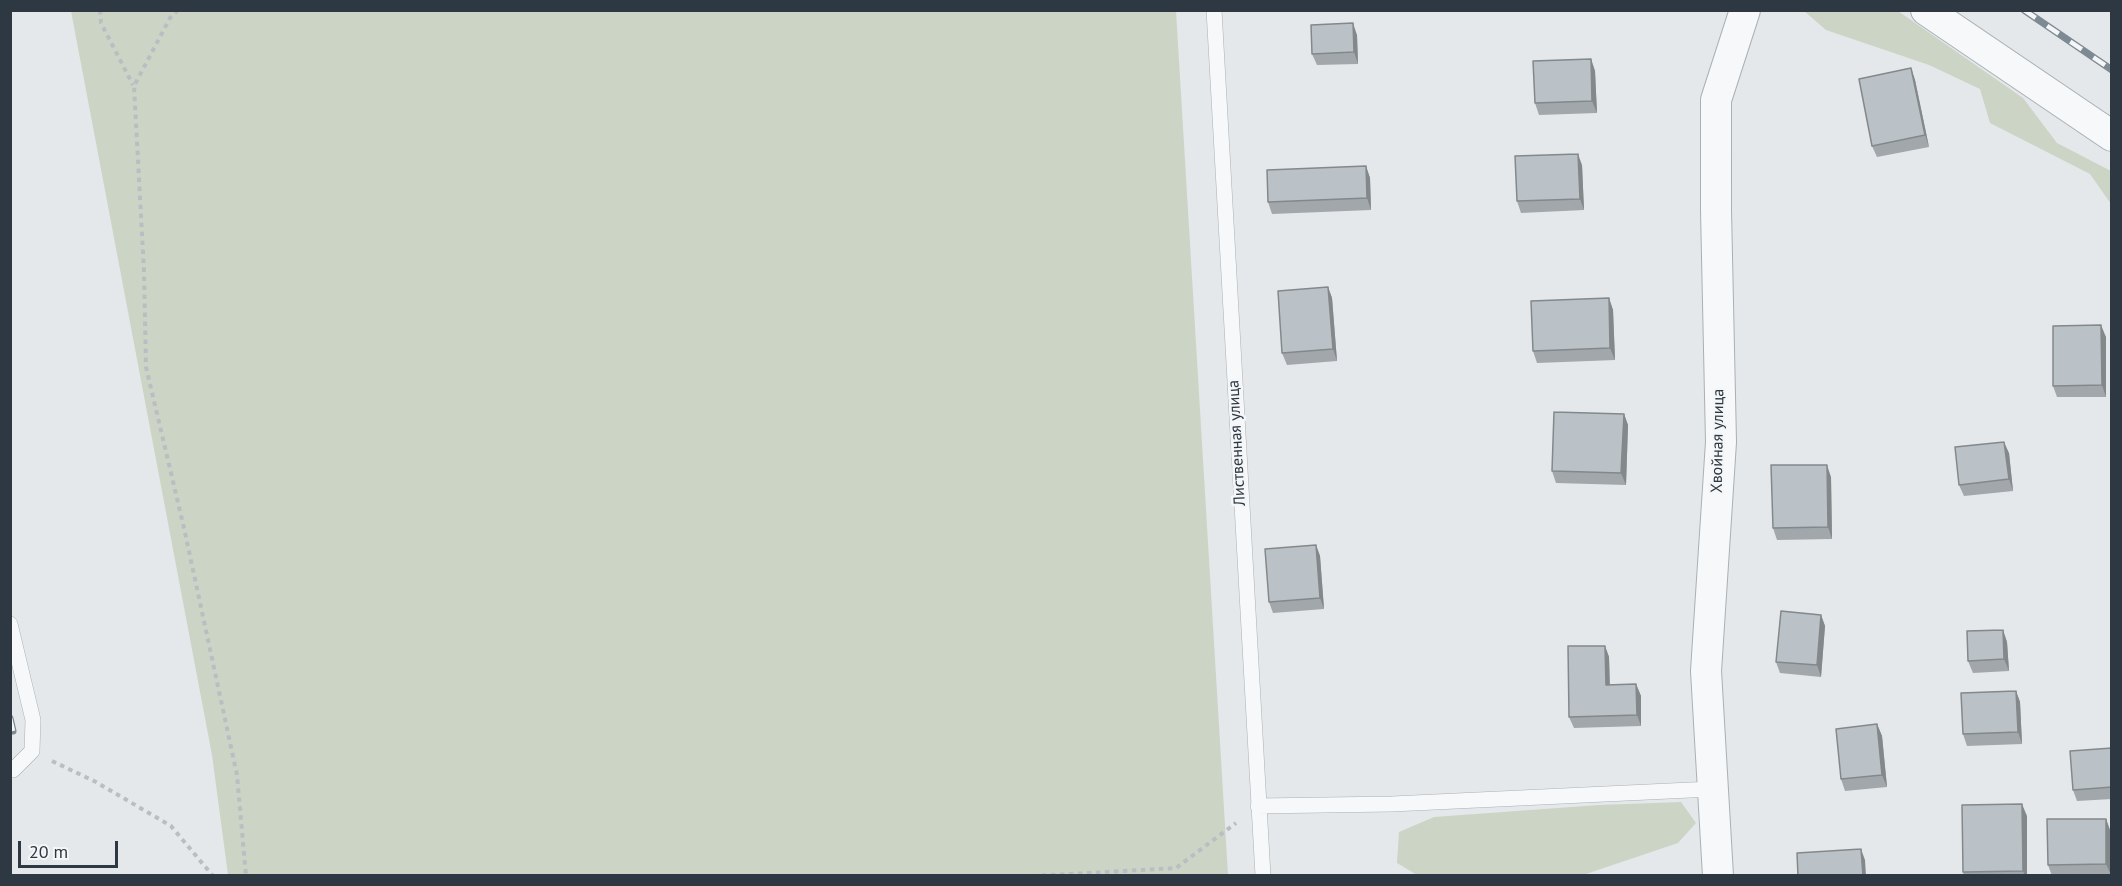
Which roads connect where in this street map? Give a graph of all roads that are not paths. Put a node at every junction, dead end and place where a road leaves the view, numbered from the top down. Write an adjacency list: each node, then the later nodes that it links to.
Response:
1 (1214, 10): 8 (lane, Лиственная улица)
2 (1744, 10): 7 (street, Хвойная улица)
3 (1926, 10): 4 (street)
4 (2112, 136)
5 (10, 624): 6 (lane)
6 (10, 770)
7 (1712, 789): 8 (lane); 10 (street, Хвойная улица)
8 (1258, 806): 9 (lane, Лиственная улица)
9 (1263, 876)
10 (1718, 876)

